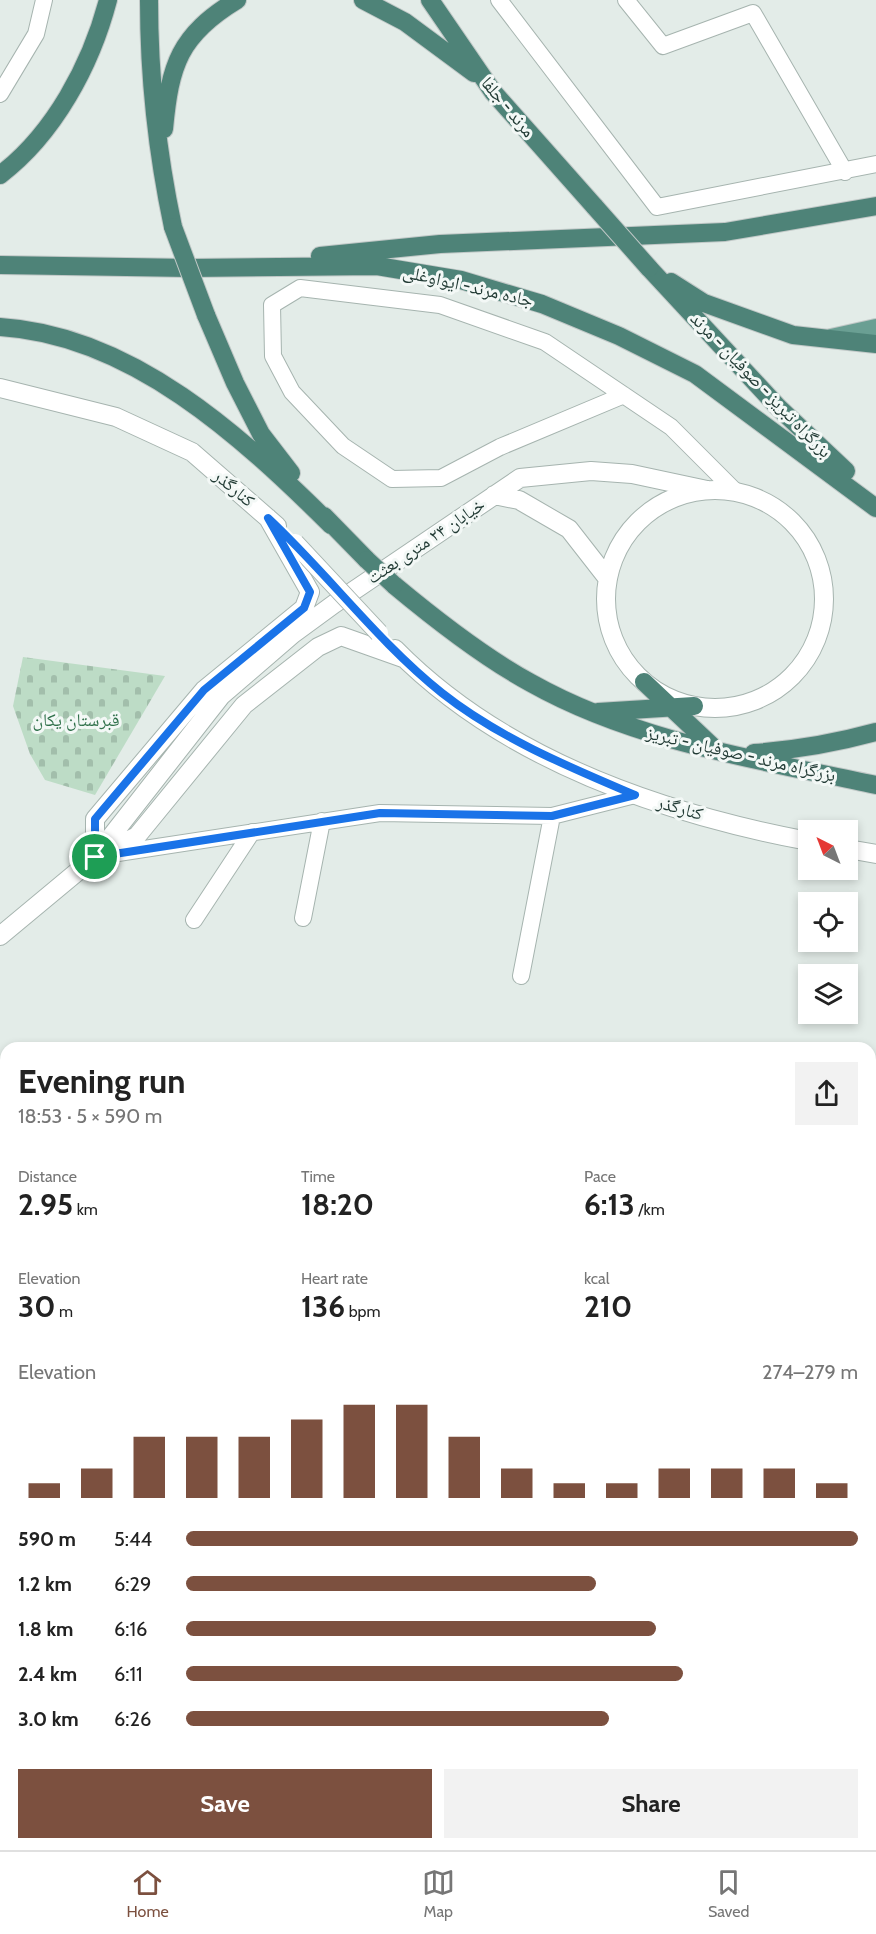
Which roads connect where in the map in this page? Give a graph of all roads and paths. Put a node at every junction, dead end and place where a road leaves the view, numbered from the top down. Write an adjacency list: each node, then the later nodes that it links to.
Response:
1 (44, 0): 10 (street)
2 (108, 0): 14 (highway)
3 (149, 0): 12 (highway)
4 (237, 0): 12 (highway)
5 (363, 0): 9 (highway)
6 (430, 0): 9 (highway, مرند - جلفا)
7 (499, 0): 13 (street)
8 (626, 0): 13 (street)
9 (485, 81): 18 (highway, مرند - جلفا, bridge)
10 (0, 94)
11 (876, 164): 13 (street)
12 (160, 168): 31 (highway, bridge)
13 (845, 172)
14 (0, 175)
15 (876, 206): 17 (highway)
16 (0, 265): 17 (highway, جاده مرند- ایواوغلی)
17 (189, 268): 29 (highway, جاده مرند- ایواوغلی)
18 (649, 268): 21 (highway); 28 (highway, بزرگراه تبریز - صوفیان - مرند)
19 (0, 327): 31 (highway)
20 (876, 328): 21 (main road)
21 (831, 338): 22 (highway)
22 (876, 344)
23 (0, 388): 30 (street, کنارگذر)
24 (624, 395): 24 (street); 26 (street)
25 (707, 490): 26 (street); 27 (street, خیابان ۲۴ متری بعثت); 32 (street)
26 (736, 492): 35 (street)
27 (494, 495): 32 (street); 48 (street, خیابان ۲۴ متری بعثت)
28 (876, 499)
29 (876, 508)
30 (268, 518): 33 (street, کنارگذر, bridge); 48 (street)
31 (331, 525): 37 (highway, بزرگراه مرند - صوفیان - تبریز, bridge)
32 (608, 579): 34 (street)
33 (403, 658): 41 (street, کنارگذر); 48 (street)
34 (644, 682): 35 (street); 36 (highway)
35 (694, 706): 36 (highway)
36 (669, 708): 37 (highway); 39 (highway)
37 (593, 712): 39 (highway, بزرگراه مرند - صوفیان - تبریز)
38 (876, 732): 39 (highway)
39 (718, 752): 40 (highway, بزرگراه مرند - صوفیان - تبریز)
40 (876, 785)
41 (635, 795): 42 (street); 45 (street, کنارگذر)
42 (552, 816): 43 (street); 52 (street)
43 (322, 821): 44 (street); 49 (street)
44 (252, 832): 48 (street); 50 (street)
45 (798, 840)
46 (858, 851): 47 (street)
47 (876, 854)
48 (95, 857): 51 (street, خیابان ۲۴ متری بعثت)
49 (303, 918)
50 (194, 920)
51 (0, 936)
52 (521, 976)

